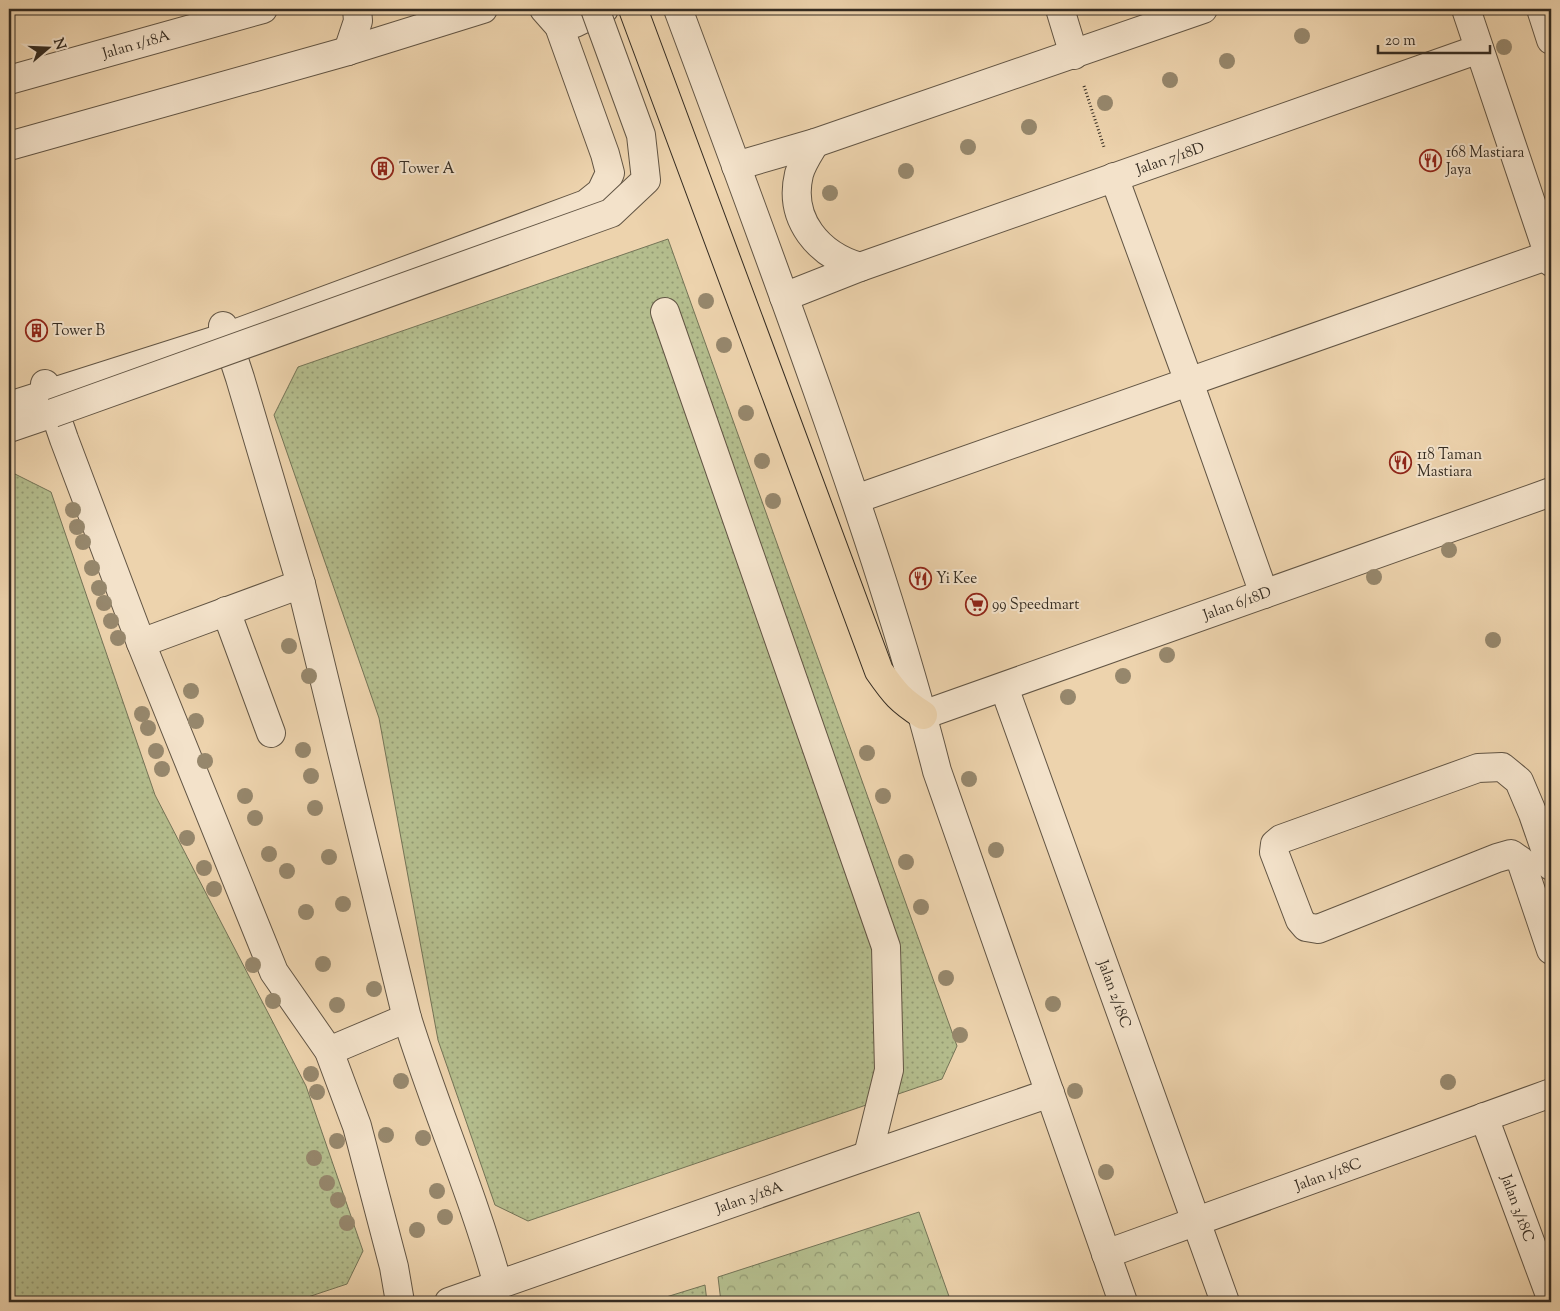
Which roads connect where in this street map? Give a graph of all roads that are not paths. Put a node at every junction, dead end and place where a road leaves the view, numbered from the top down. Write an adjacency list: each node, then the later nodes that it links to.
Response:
1 (263, 9): 17 (street, Jalan 1/18A)
2 (357, 9): 15 (street)
3 (483, 9): 15 (street)
4 (596, 9): 30 (street, bridge)
5 (604, 9): 12 (street)
6 (633, 9): 38 (highway)
7 (678, 9): 20 (street)
8 (1060, 9): 16 (street)
9 (1203, 9): 16 (street)
10 (1466, 9): 14 (street)
11 (1541, 9): 13 (street)
12 (552, 18): 26 (street)
13 (1551, 40)
14 (1479, 49): 21 (street, Jalan 7/18D); 22 (street)
15 (348, 51): 19 (street)
16 (1074, 54): 18 (street)
17 (9, 80)
18 (815, 143): 20 (street); 23 (street)
19 (9, 146)
20 (736, 166): 24 (street)
21 (1114, 178): 23 (street, Jalan 7/18D); 27 (street)
22 (1550, 258): 27 (street)
23 (860, 267): 24 (street, Jalan 7/18D)
24 (784, 297): 32 (street)
25 (665, 312): 47 (street)
26 (224, 332): 28 (street); 33 (street)
27 (1189, 382): 32 (street); 34 (street)
28 (46, 389): 29 (street); 36 (street)
29 (9, 406)
30 (9, 428)
31 (1551, 492): 34 (street, Jalan 6/18D)
32 (856, 499): 38 (street)
33 (301, 584): 35 (street); 42 (street)
34 (1264, 594): 37 (street, Jalan 6/18D)
35 (226, 611): 36 (street); 39 (street)
36 (141, 643): 43 (street)
37 (1004, 687): 38 (street, Jalan 6/18D); 48 (street, Jalan 2/18C)
38 (923, 715): 44 (street)
39 (271, 733)
40 (1551, 866): 41 (street)
41 (1551, 950)
42 (407, 1018): 43 (street); 50 (street)
43 (329, 1051): 52 (street)
44 (1050, 1093): 47 (street, Jalan 3/18A); 49 (street)
45 (1551, 1093): 46 (street, Jalan 1/18C)
46 (1484, 1118): 48 (street, Jalan 1/18C); 51 (street, Jalan 3/18C)
47 (868, 1155): 50 (street, Jalan 3/18A)
48 (1196, 1221): 49 (street, Jalan 1/18C); 55 (street, Jalan 2/18C)
49 (1106, 1254): 54 (street)
50 (498, 1285): 53 (street, Jalan 3/18A)
51 (1551, 1298)
52 (400, 1302)
53 (449, 1302)
54 (1123, 1302)
55 (1225, 1302)

